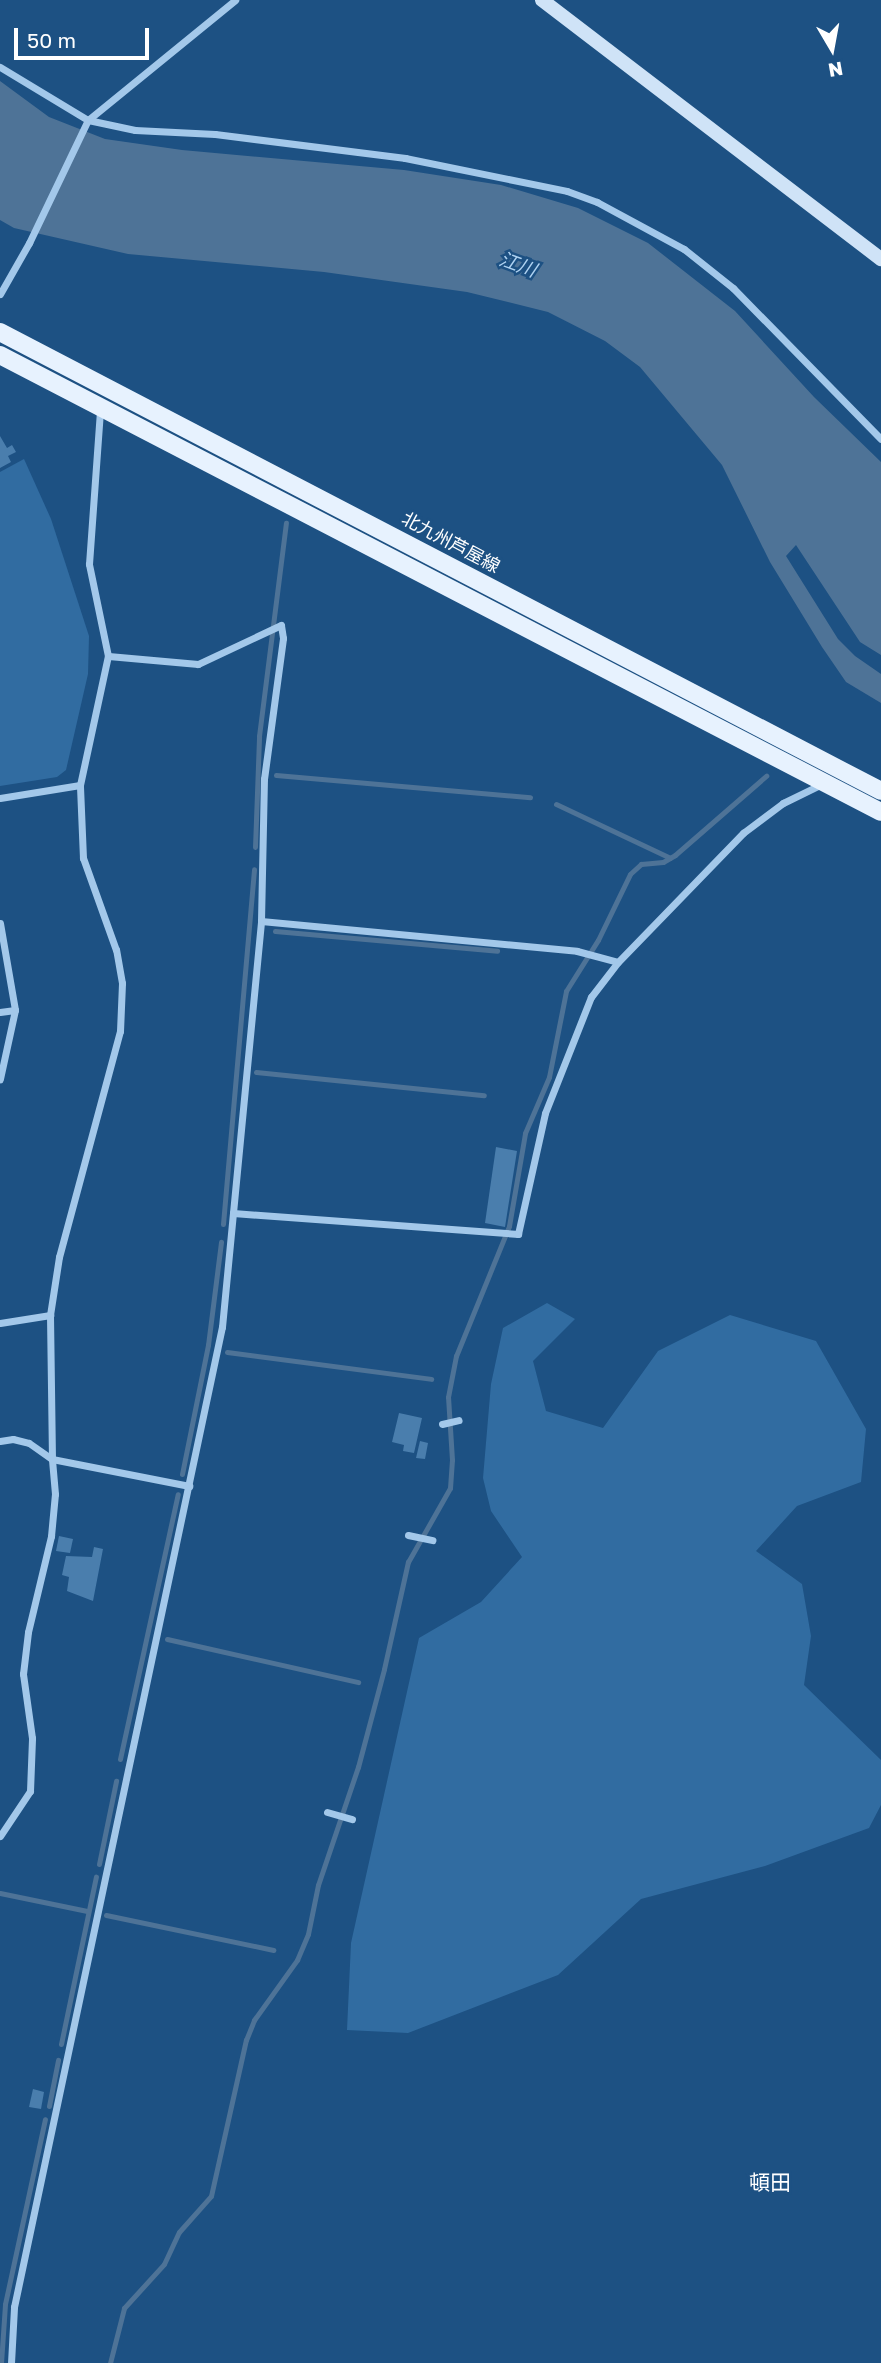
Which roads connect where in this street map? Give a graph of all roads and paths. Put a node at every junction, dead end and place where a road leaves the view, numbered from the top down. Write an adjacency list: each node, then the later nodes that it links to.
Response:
1 (236, 0): 4 (street)
2 (542, 0): 5 (street)
3 (0, 67): 4 (street)
4 (88, 120): 6 (street); 11 (street)
5 (881, 259)
6 (0, 294)
7 (0, 332): 9 (main road, 北九州芦屋線)
8 (0, 355): 10 (main road)
9 (106, 386): 10 (street); 15 (main road, 北九州芦屋線)
10 (100, 406): 12 (street); 13 (main road)
11 (881, 439)
12 (108, 656): 14 (street); 18 (street)
13 (826, 782): 17 (main road); 20 (street)
14 (80, 785): 16 (street); 25 (street)
15 (881, 791)
16 (0, 798)
17 (881, 812)
18 (261, 921): 20 (street); 24 (street)
19 (0, 923): 21 (street)
20 (618, 962): 24 (street)
21 (15, 1010): 22 (street); 23 (street)
22 (0, 1012)
23 (0, 1079)
24 (233, 1213): 31 (street)
25 (50, 1315): 26 (street); 30 (street)
26 (0, 1323)
27 (459, 1419): 28 (street)
28 (442, 1424)
29 (0, 1441): 30 (street)
30 (52, 1459): 31 (street); 36 (street)
31 (189, 1486): 37 (street)
32 (408, 1535): 33 (street)
33 (432, 1540)
34 (327, 1812): 35 (street)
35 (352, 1819)
36 (0, 1836)
37 (11, 2363)

